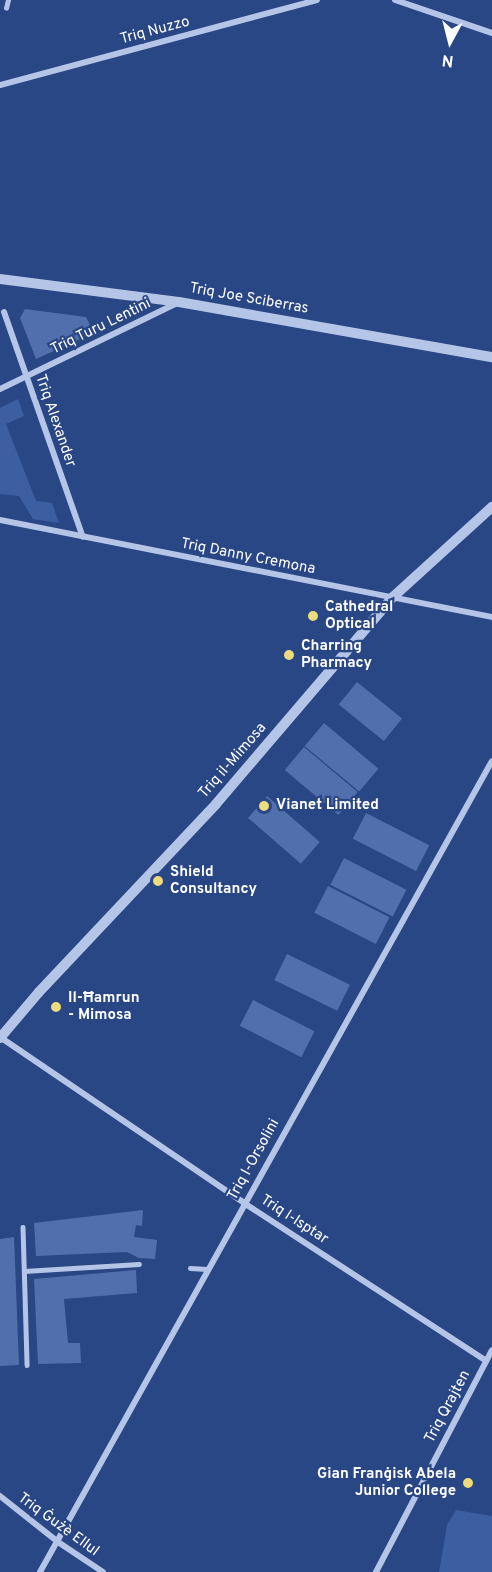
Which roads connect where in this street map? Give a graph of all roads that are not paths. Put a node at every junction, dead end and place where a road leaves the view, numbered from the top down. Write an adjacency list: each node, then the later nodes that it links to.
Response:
1 (8, 0): 4 (lane)
2 (317, 0): 6 (street, Triq Nuzzo)
3 (395, 0): 5 (street)
4 (6, 8)
5 (492, 33)
6 (0, 85)
7 (0, 279): 8 (street, Triq Joe Sciberras)
8 (179, 302): 10 (street, Triq Joe Sciberras); 11 (street, Triq Turu Lentini)
9 (4, 312): 11 (street, Triq Alexander)
10 (492, 357)
11 (26, 376): 12 (street, Triq Turu Lentini); 15 (street, Triq Alexander)
12 (0, 389)
13 (492, 507): 16 (street, Triq il-Mimosa)
14 (0, 520): 15 (street, Triq Danny Cremona)
15 (83, 537): 16 (street, Triq Danny Cremona)
16 (393, 597): 17 (street, Triq Danny Cremona); 19 (street, Triq il-Mimosa)
17 (492, 617)
18 (492, 761): 20 (street, Triq l-Orsolini)
19 (0, 1037): 20 (street, Triq l-Isptar)
20 (244, 1203): 24 (street, Triq l-Orsolini); 27 (street, Triq l-Isptar)
21 (23, 1227): 25 (lane)
22 (139, 1264): 25 (lane)
23 (190, 1268): 24 (lane)
24 (207, 1269): 30 (street, Triq l-Orsolini)
25 (24, 1270): 28 (lane)
26 (492, 1350): 27 (street, Triq Qrajten)
27 (486, 1361): 33 (street, Triq Qrajten)
28 (27, 1365)
29 (0, 1496): 30 (street, Triq Ġużè Ellul)
30 (58, 1542): 31 (street, Triq l-Orsolini); 32 (street, Triq Ġużè Ellul)
31 (40, 1572)
32 (103, 1572)
33 (376, 1572)

